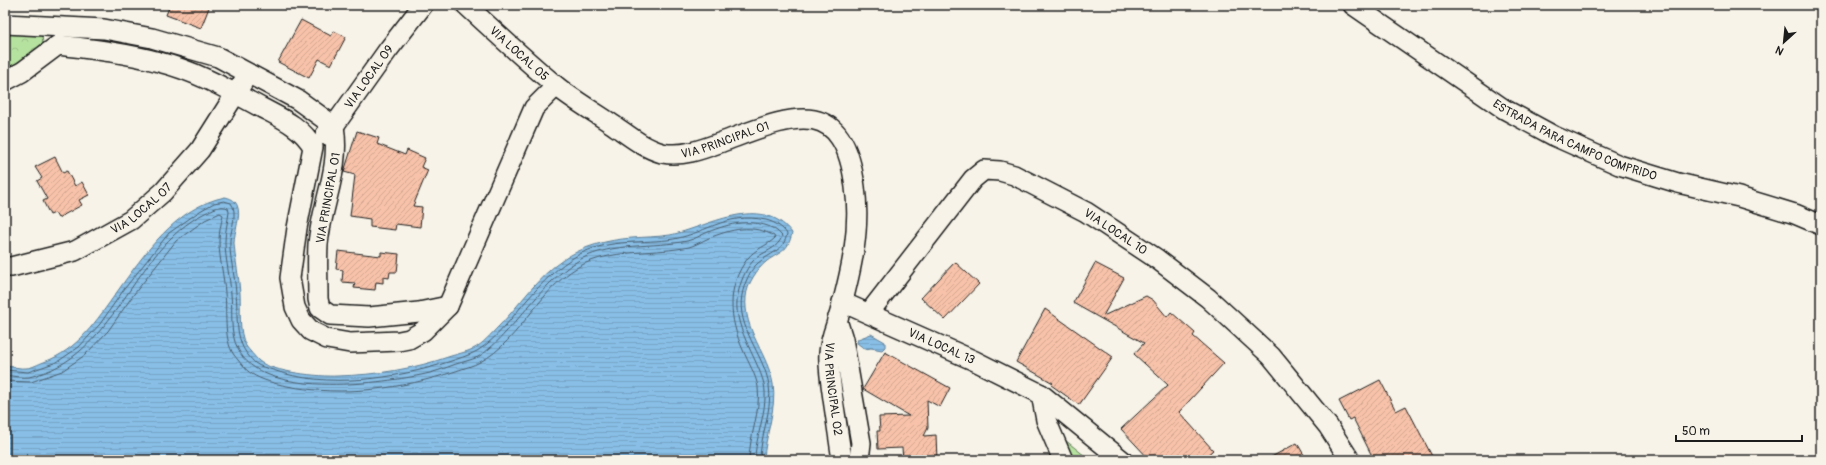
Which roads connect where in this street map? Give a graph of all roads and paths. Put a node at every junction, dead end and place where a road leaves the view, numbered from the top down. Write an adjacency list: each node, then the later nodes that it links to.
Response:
1 (423, 5): 11 (street, VIA LOCAL 09)
2 (466, 5): 9 (street, VIA LOCAL 05)
3 (1353, 5): 13 (street, ESTRADA PARA CAMPO COMPRIDO)
4 (5, 24): 5 (street)
5 (58, 26): 6 (street); 7 (street)
6 (58, 45): 8 (street); 10 (street, VIA PRINCIPAL 01)
7 (249, 73): 10 (street); 11 (street)
8 (5, 81)
9 (556, 86): 16 (street, VIA PRINCIPAL 01); 18 (street, VIA PRINCIPAL 01)
10 (236, 94): 12 (street, VIA PRINCIPAL 01); 14 (street, VIA LOCAL 07)
11 (334, 126): 12 (street, VIA LOCAL 09); 15 (street, VIA PRINCIPAL 01)
12 (313, 147): 17 (street, VIA PRINCIPAL 01)
13 (1821, 225)
14 (5, 267)
15 (318, 299): 16 (street); 17 (street)
16 (448, 306): 17 (street, VIA PRINCIPAL 01)
17 (294, 307)
18 (840, 311): 19 (street, VIA LOCAL 13); 21 (street); 22 (street, VIA PRINCIPAL 02)
19 (870, 313): 20 (street, VIA LOCAL 13); 26 (street, VIA LOCAL 10)
20 (1041, 394): 24 (street); 25 (street, VIA LOCAL 13)
21 (860, 451): 23 (street)
22 (842, 460)
23 (871, 460)
24 (1063, 460)
25 (1122, 460)
26 (1350, 460)

